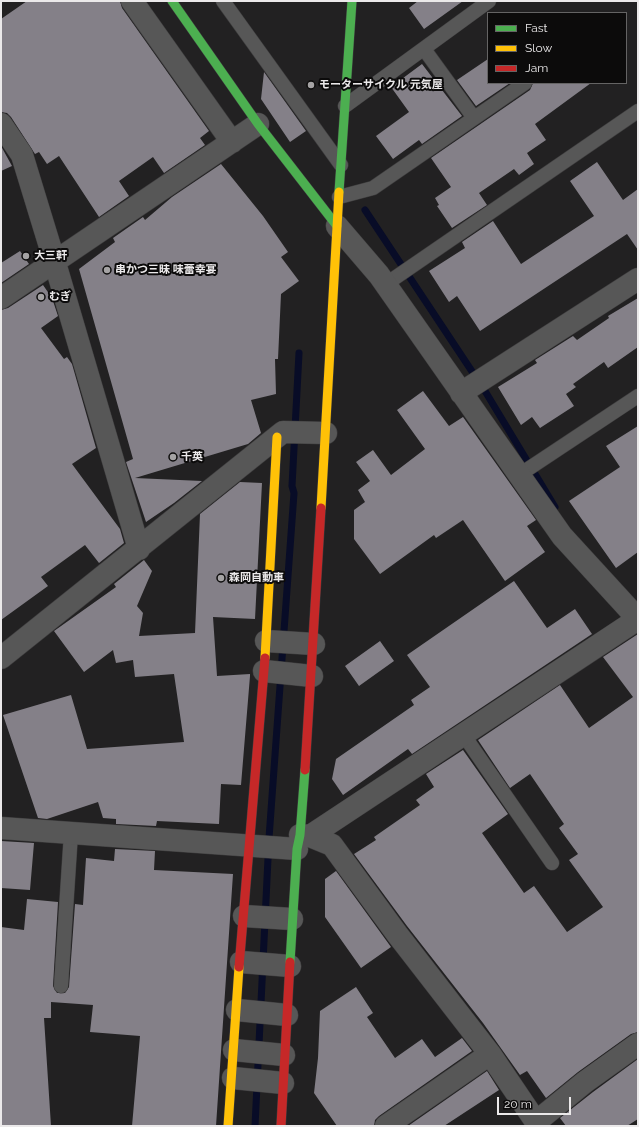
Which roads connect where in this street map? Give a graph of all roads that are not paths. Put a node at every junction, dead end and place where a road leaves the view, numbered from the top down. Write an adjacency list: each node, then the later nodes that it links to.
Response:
1 (132, 1): 13 (street)
2 (172, 1): 12 (street)
3 (223, 1): 14 (lane)
4 (352, 1): 8 (street)
5 (489, 1): 6 (lane)
6 (424, 49): 8 (lane); 10 (lane)
7 (524, 84): 10 (lane)
8 (345, 106): 14 (street)
9 (638, 111): 19 (lane)
10 (474, 118): 15 (lane)
11 (1, 124): 17 (street)
12 (258, 124): 13 (street); 16 (street)
13 (232, 142): 17 (street)
14 (341, 165): 15 (street)
15 (339, 197): 16 (street)
16 (336, 226): 19 (street); 23 (street)
17 (55, 263): 20 (street); 26 (street)
18 (638, 279): 21 (street)
19 (391, 281): 21 (street)
20 (1, 298)
21 (473, 385): 25 (street)
22 (638, 396): 25 (lane)
23 (317, 433): 24 (street); 29 (street)
24 (280, 435): 26 (street); 28 (street)
25 (527, 469): 27 (street)
26 (138, 549): 30 (street)
27 (638, 619): 33 (street)
28 (266, 641): 29 (street); 31 (street)
29 (314, 644): 32 (street)
30 (1, 658)
31 (264, 670): 32 (street); 37 (street)
32 (301, 675): 36 (street)
33 (463, 734): 36 (street); 38 (lane)
34 (1, 828): 35 (street)
35 (71, 833): 37 (street); 43 (lane)
36 (296, 842): 37 (street); 40 (street); 49 (street)
37 (248, 846): 39 (street)
38 (552, 863)
39 (244, 916): 40 (street); 41 (street)
40 (283, 918): 42 (street)
41 (241, 962): 42 (street); 44 (street)
42 (281, 966): 45 (street)
43 (61, 986)
44 (237, 1010): 45 (street); 47 (street)
45 (278, 1014): 48 (street)
46 (638, 1044): 52 (street)
47 (234, 1050): 48 (street); 50 (street)
48 (275, 1054): 51 (street)
49 (490, 1054): 52 (street); 55 (street)
50 (233, 1078): 51 (street); 53 (street)
51 (273, 1082): 54 (street)
52 (536, 1124)
53 (228, 1126)
54 (281, 1126)
55 (386, 1126)

